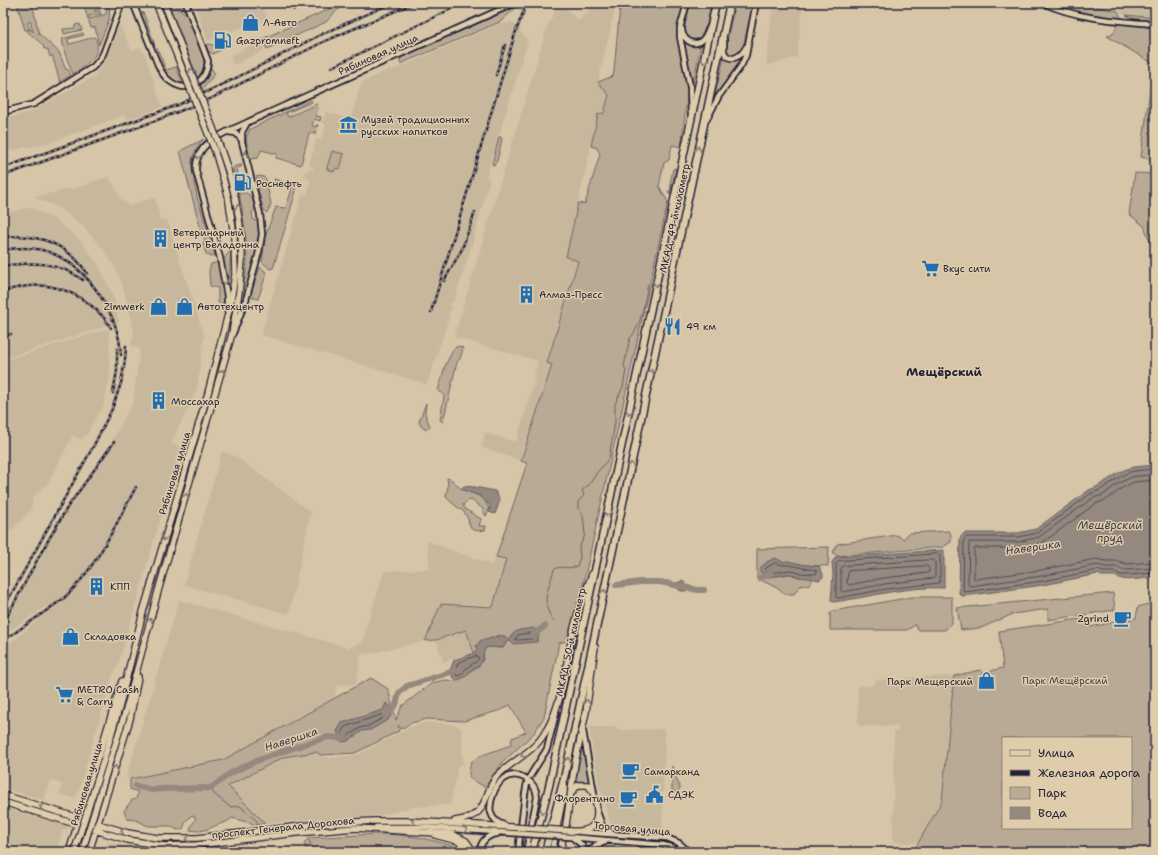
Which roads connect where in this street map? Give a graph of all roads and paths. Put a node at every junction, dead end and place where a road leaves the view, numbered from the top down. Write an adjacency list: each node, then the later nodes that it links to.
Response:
1 (122, 3): 17 (street)
2 (133, 3): 5 (street)
3 (156, 3): 23 (main road, bridge)
4 (164, 3): 24 (main road, one-way to 4, bridge)
5 (186, 3)
6 (515, 3): 18 (street, Рябиновая улица)
7 (687, 3): 12 (street)
8 (716, 3): 13 (highway, МКАД, 49-й километр)
9 (730, 3): 15 (highway, МКАД, 49-й километр)
10 (756, 3): 16 (street)
11 (1043, 3): 14 (street)
12 (682, 22): 13 (street); 19 (street)
13 (712, 23): 19 (highway, МКАД, 49-й километр, one-way to 19)
14 (1155, 24)
15 (724, 28): 16 (street); 20 (highway, МКАД, 49-й километр)
16 (748, 42): 20 (street)
17 (3, 112)
18 (248, 122): 21 (street, Рябиновая улица); 22 (street)
19 (691, 122): 25 (highway, МКАД, 49-й километр, one-way to 25)
20 (704, 126): 27 (highway, МКАД, 49-й километр, one-way to 20)
21 (227, 133): 22 (street); 23 (street, Рябиновая улица, one-way to 23)
22 (241, 139): 24 (street, Рябиновая улица, one-way to 22)
23 (227, 319): 29 (main road, Рябиновая улица, one-way to 29)
24 (232, 334): 28 (main road, Рябиновая улица, one-way to 24)
25 (624, 435): 26 (highway, МКАД, 50-й километр, one-way to 26)
26 (599, 554): 30 (main road); 64 (highway, МКАД, 50-й километр, one-way to 64)
27 (599, 615): 31 (main road, one-way to 27); 32 (highway, one-way to 27)
28 (139, 659): 40 (main road, one-way to 28); 58 (main road, Рябиновая улица, bridge)
29 (130, 662): 38 (main road); 57 (main road, Рябиновая улица, bridge)
30 (558, 700): 33 (street); 43 (main road, one-way to 43)
31 (583, 728): 36 (main road); 37 (street)
32 (565, 774): 65 (highway); 66 (main road)
33 (530, 776)
34 (528, 783): 62 (street)
35 (4, 796): 42 (main road, проспект Генерала Дорохова, one-way to 35)
36 (570, 796): 37 (main road); 67 (main road)
37 (595, 796): 41 (main road)
38 (86, 799): 40 (street); 42 (main road)
39 (3, 802): 45 (main road, проспект Генерала Дорохова)
40 (104, 806): 44 (main road)
41 (598, 814): 50 (main road); 52 (street)
42 (80, 818): 44 (main road, проспект Генерала Дорохова); 45 (main road)
43 (433, 822): 44 (main road, проспект Генерала Дорохова, one-way to 44); 47 (main road, проспект Генерала Дорохова)
44 (98, 824): 48 (main road)
45 (78, 825): 48 (main road, проспект Генерала Дорохова); 54 (main road)
46 (356, 828): 47 (street, проспект Генерала Дорохова, one-way to 47); 48 (main road, проспект Генерала Дорохова); 49 (main road)
47 (511, 830): 51 (main road, проспект Генерала Дорохова, bridge); 61 (street); 63 (street)
48 (96, 831): 55 (main road)
49 (413, 831): 59 (main road); 60 (main road)
50 (577, 832): 51 (main road, Торговая улица); 52 (street, Торговая улица)
51 (570, 834): 53 (street, Торговая улица); 68 (street)
52 (618, 835): 71 (street, Торговая улица)
53 (612, 841): 69 (street); 70 (street, Торговая улица)
54 (72, 843): 55 (street); 56 (main road)
55 (90, 850)
56 (69, 852)
57 (74, 852)
58 (82, 852)
59 (469, 852)
60 (474, 852)
61 (480, 852)
62 (518, 852)
63 (526, 852)
64 (532, 852)
65 (545, 852)
66 (552, 852)
67 (560, 852)
68 (584, 852)
69 (588, 852)
70 (678, 852)
71 (689, 852)

